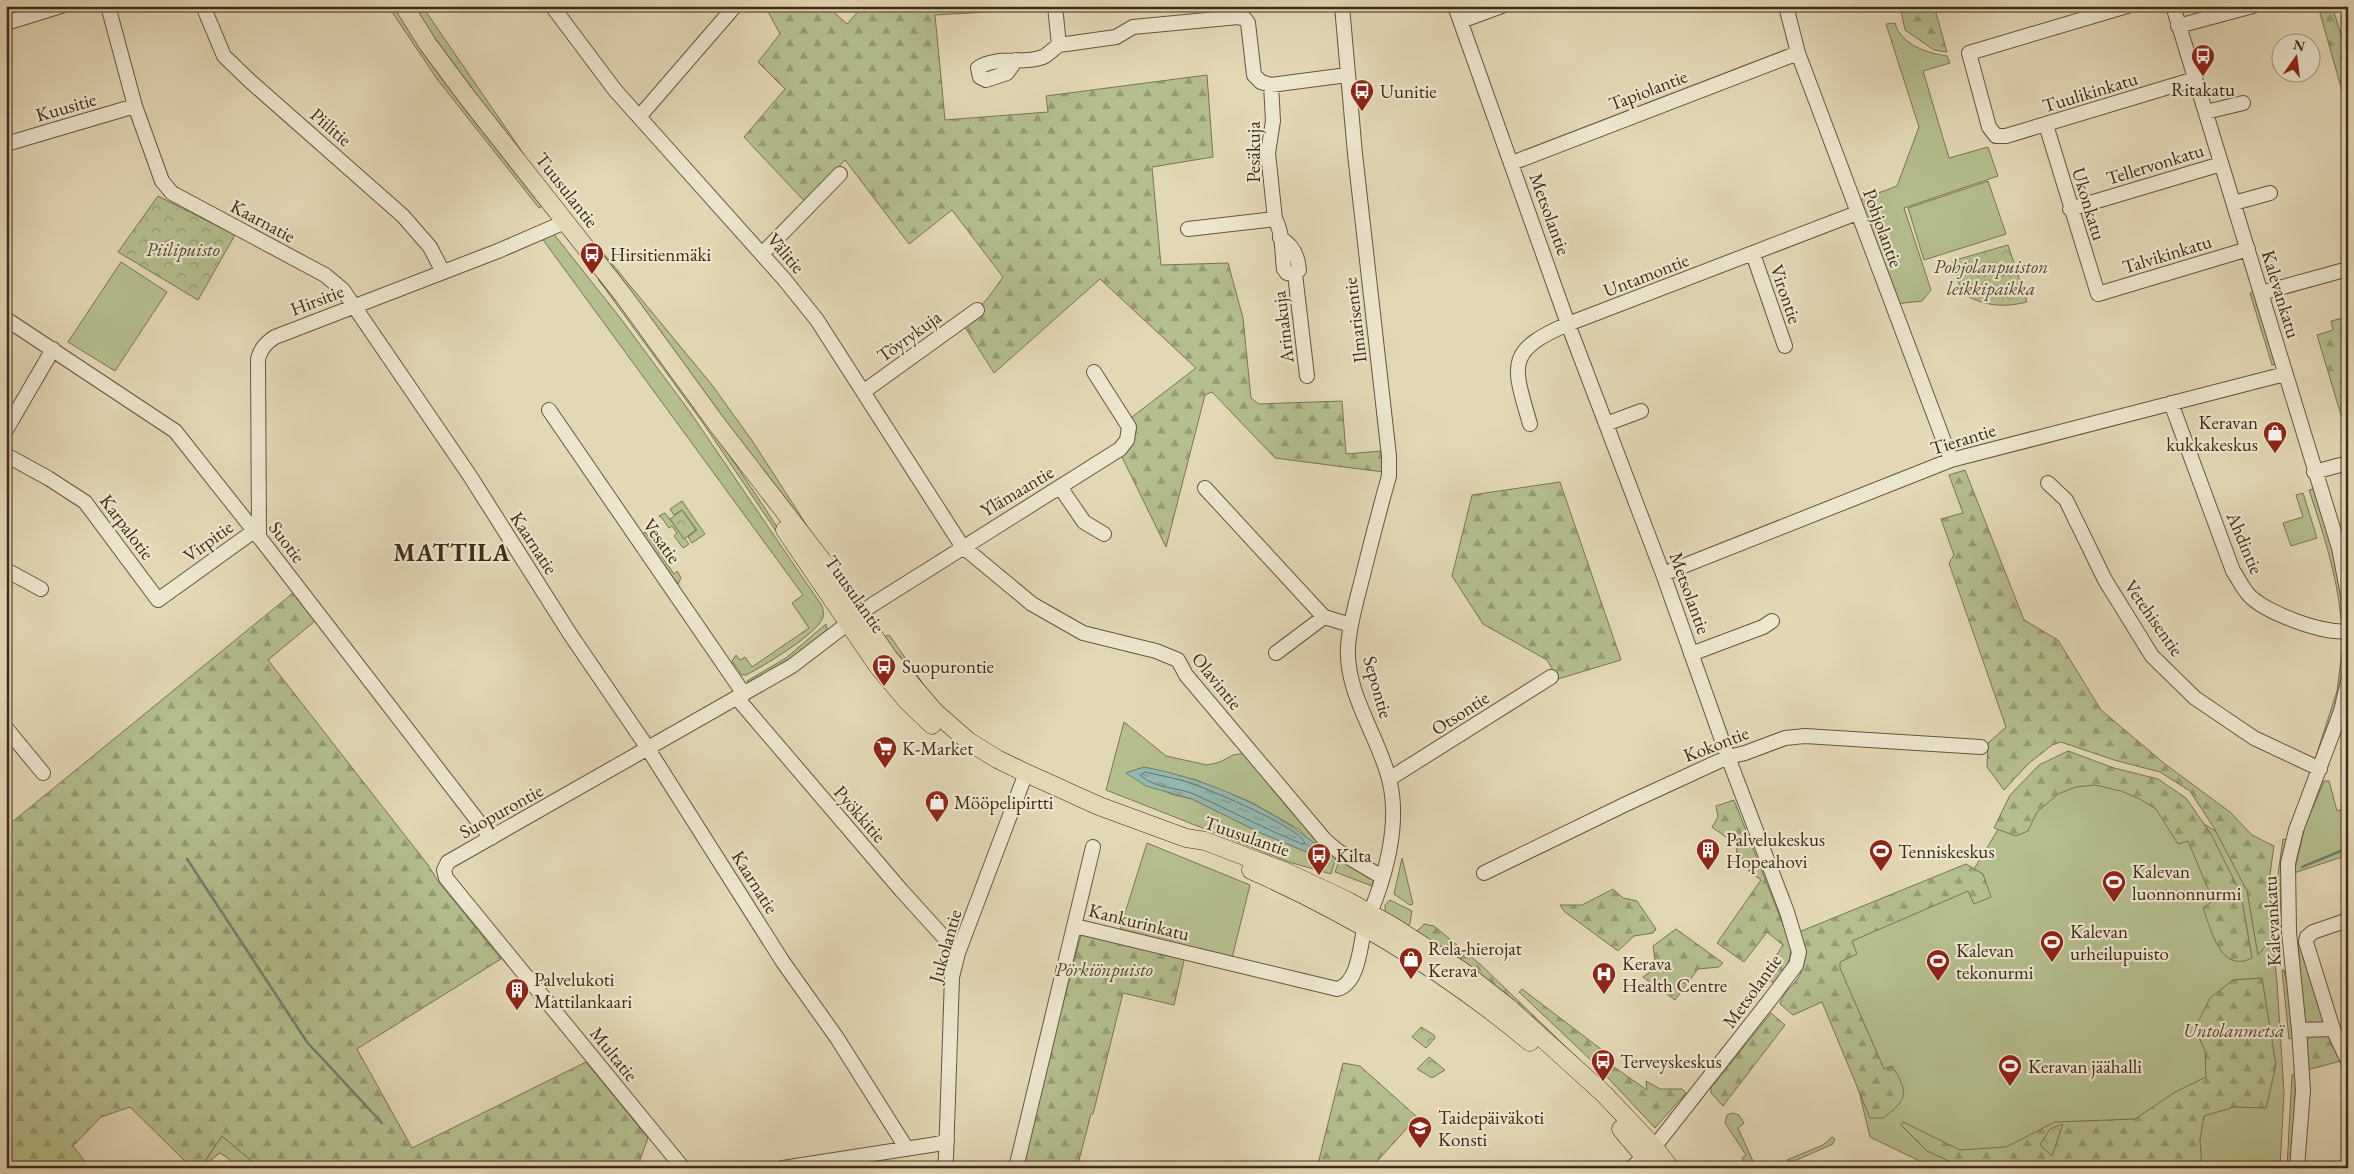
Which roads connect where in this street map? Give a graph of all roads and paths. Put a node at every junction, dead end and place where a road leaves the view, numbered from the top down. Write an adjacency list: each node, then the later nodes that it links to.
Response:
1 (61, 6): 16 (street)
2 (108, 6): 25 (street, Kaarnatie)
3 (203, 6): 44 (street, Piilitie)
4 (404, 6): 38 (main road, Tuusulantie)
5 (552, 6): 27 (street, Välitie)
6 (1055, 6): 18 (street)
7 (1342, 6): 21 (street, Ilmarisentie)
8 (1455, 6): 15 (street, Metsolantie)
9 (1502, 6): 15 (street)
10 (1786, 6): 19 (street, Pohjolantie)
11 (2127, 6): 28 (street, Tuulikinkatu)
12 (2173, 6): 17 (street, Kalevankatu)
13 (2253, 6): 17 (street)
14 (733, 7): 27 (street)
15 (1461, 21): 30 (street, Metsolantie)
16 (6, 23)
17 (2178, 26): 22 (street, Kalevankatu)
18 (1059, 45): 20 (street); 23 (street)
19 (1798, 53): 30 (street, Tapiolantie); 36 (street, Pohjolantie)
20 (1016, 60)
21 (1347, 75): 23 (street); 82 (street, Ilmarisentie)
22 (2195, 79): 26 (street, Kalevankatu); 28 (street, Tuulikinkatu)
23 (1271, 84): 37 (street, Pesäkuja)
24 (2243, 103): 26 (street)
25 (135, 106): 29 (street, Kuusitie); 48 (street, Kaarnatie)
26 (2206, 112): 31 (street, Kalevankatu)
27 (639, 117): 41 (street, Välitie)
28 (2046, 125): 35 (street, Ukonkatu)
29 (6, 144)
30 (1512, 163): 51 (street, Metsolantie)
31 (2222, 164): 34 (street, Kalevankatu); 35 (street, Tellervonkatu)
32 (840, 174): 41 (street)
33 (2270, 193): 34 (street)
34 (2234, 203): 40 (street, Kalevankatu)
35 (2070, 209): 47 (street, Ukonkatu)
36 (1857, 213): 42 (street, Untamontie); 65 (street, Pohjolantie)
37 (1275, 219): 39 (street); 45 (street, Pesäkuja)
38 (565, 222): 44 (street, Hirsitie); 80 (main road, Tuusulantie)
39 (1188, 228)
40 (2248, 249): 46 (street, Kalevankatu); 47 (street, Talvikinkatu)
41 (762, 254): 57 (street, Välitie)
42 (1752, 254): 51 (street, Untamontie); 52 (street, Virontie)
43 (2348, 269): 46 (street)
44 (443, 272): 48 (street, Hirsitie)
45 (1295, 274): 56 (street, Arinakuja)
46 (2261, 293): 55 (street, Kalevankatu)
47 (2098, 294)
48 (355, 306): 71 (street, Hirsitie); 91 (street, Kaarnatie)
49 (977, 310): 57 (street, Töyrykuja)
50 (6, 319): 53 (street, Suotie)
51 (1568, 324): 61 (street, Untamontie); 62 (street, Metsolantie)
52 (1785, 346)
53 (53, 349): 63 (street); 71 (street, Suotie)
54 (1094, 372): 69 (street, Ylämaantie)
55 (2285, 374): 58 (street, Tierantie); 67 (street, Kalevankatu)
56 (1308, 376)
57 (863, 392): 73 (street, Välitie)
58 (2170, 403): 65 (street, Tierantie); 83 (street, Ahdintie)
59 (549, 410): 88 (street, Vesatie)
60 (1641, 411): 62 (street)
61 (1530, 424)
62 (1606, 424): 75 (street, Metsolantie)
63 (6, 430)
64 (6, 455): 78 (street, Karpalotie)
65 (1951, 460): 75 (street, Tierantie)
66 (2348, 463): 67 (street)
67 (2314, 472): 77 (street, Kalevankatu)
68 (2048, 483): 93 (street, Vetehisentie)
69 (1060, 487): 72 (street); 73 (street, Ylämaantie)
70 (1205, 488): 79 (street)
71 (257, 533): 78 (street, Virpitie); 97 (street, Suotie)
72 (1104, 534)
73 (962, 546): 80 (street, Ylämaantie); 101 (street, Olavintie)
74 (6, 570): 76 (street)
75 (1663, 574): 85 (street, Metsolantie)
76 (42, 589)
77 (2348, 595)
78 (158, 600)
79 (1324, 617): 82 (street); 84 (street)
80 (855, 619): 88 (street, Suopurontie); 95 (main road, Tuusulantie)
81 (1772, 621): 85 (street)
82 (1351, 625): 96 (street, Sepontie)
83 (2348, 631)
84 (1276, 653)
85 (1692, 654): 92 (street, Metsolantie)
86 (1551, 677): 96 (street, Otsontie)
87 (2348, 681): 93 (street, Kalevankatu)
88 (741, 696): 91 (street, Suopurontie); 105 (street, Pyökkitie)
89 (6, 728): 94 (street)
90 (1981, 747): 92 (street, Kokontie)
91 (648, 750): 97 (street, Suopurontie); 110 (street, Kaarnatie)
92 (1728, 757): 100 (street, Kokontie); 111 (street, Metsolantie)
93 (2320, 769): 107 (street, Kalevankatu)
94 (43, 773)
95 (1024, 778): 102 (main road, Tuusulantie); 105 (street, Jukolantie)
96 (1389, 779): 101 (street, Sepontie)
97 (491, 838): 99 (street, Suopurontie)
98 (1094, 846): 104 (street)
99 (444, 870): 112 (street, Multatie)
100 (1484, 873)
101 (1382, 877): 102 (street, Sepontie)
102 (1368, 919): 104 (street, Kankurinkatu); 111 (main road, Tuusulantie)
103 (2348, 920): 106 (street)
104 (1074, 926): 115 (street, Kankurinkatu)
105 (958, 953): 109 (street, Jukolantie)
106 (2333, 1029): 107 (street); 108 (street)
107 (2299, 1030): 117 (street, Kalevankatu)
108 (2348, 1061)
109 (947, 1141): 110 (street); 114 (street, Jukolantie)
110 (907, 1149): 113 (street)
111 (1646, 1160): 116 (main road, Tuusulantie)
112 (683, 1168)
113 (783, 1168)
114 (944, 1168)
115 (1016, 1168)
116 (1670, 1168)
117 (2297, 1168)

